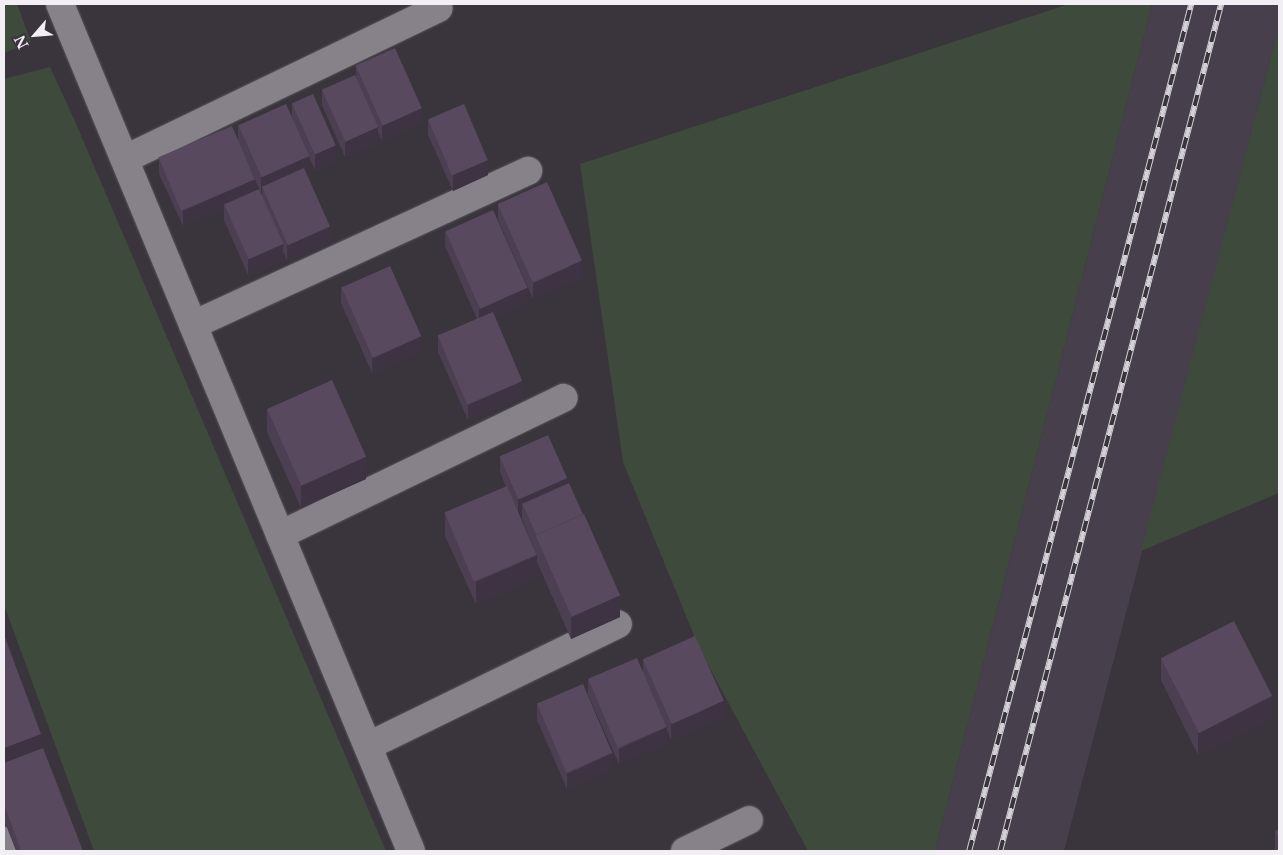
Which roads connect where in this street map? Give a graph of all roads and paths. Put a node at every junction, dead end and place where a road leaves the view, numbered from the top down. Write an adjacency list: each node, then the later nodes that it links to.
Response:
1 (60, 4): 3 (street)
2 (439, 8): 3 (street)
3 (124, 159): 5 (street)
4 (528, 171): 5 (street)
5 (194, 325): 7 (street)
6 (564, 398): 7 (street)
7 (280, 535): 9 (street)
8 (618, 624): 9 (street)
9 (368, 746): 13 (street)
10 (749, 820): 14 (street)
11 (4, 841): 12 (street)
12 (8, 851)
13 (411, 851)
14 (685, 851)

